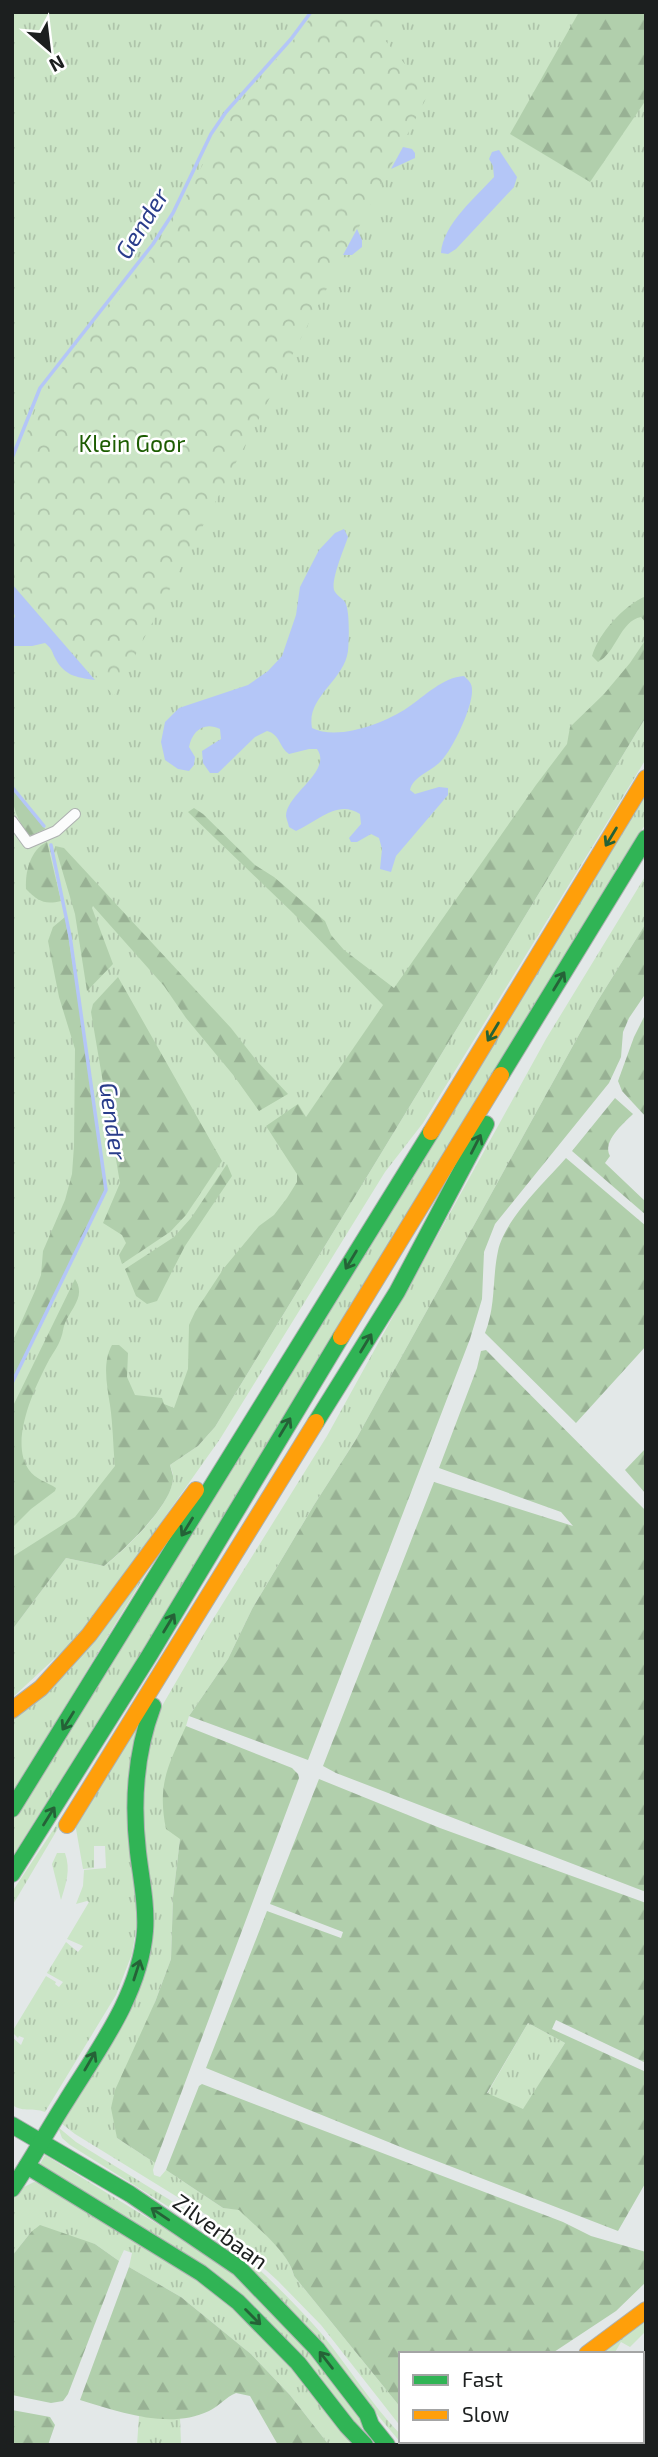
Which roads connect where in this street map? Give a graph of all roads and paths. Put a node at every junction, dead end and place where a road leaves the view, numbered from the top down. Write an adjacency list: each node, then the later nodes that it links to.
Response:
1 (646, 778): 6 (main road, one-way to 6)
2 (75, 814): 3 (street)
3 (12, 821)
4 (646, 838): 5 (main road, one-way to 4)
5 (524, 1039): 7 (main road, one-way to 5); 11 (main road, one-way to 5)
6 (249, 1427): 8 (main road); 9 (main road, one-way to 9)
7 (186, 1634): 10 (main road); 13 (main road, one-way to 7)
8 (12, 1710)
9 (12, 1809)
10 (68, 1825)
11 (12, 1874)
12 (12, 2125): 13 (main road, Zilverbaan)
13 (41, 2142): 14 (main road); 18 (main road, Zilverbaan, one-way to 13)
14 (20, 2162): 15 (main road); 19 (main road, Zilverbaan, one-way to 19)
15 (12, 2189)
16 (646, 2310): 17 (main road)
17 (590, 2352)
18 (367, 2414): 22 (main road, Zilverbaan); 23 (main road, Zilverbaan)
19 (347, 2426): 20 (main road, Zilverbaan); 21 (main road, Zilverbaan)
20 (356, 2445)
21 (365, 2445)
22 (387, 2445)
23 (396, 2445)

